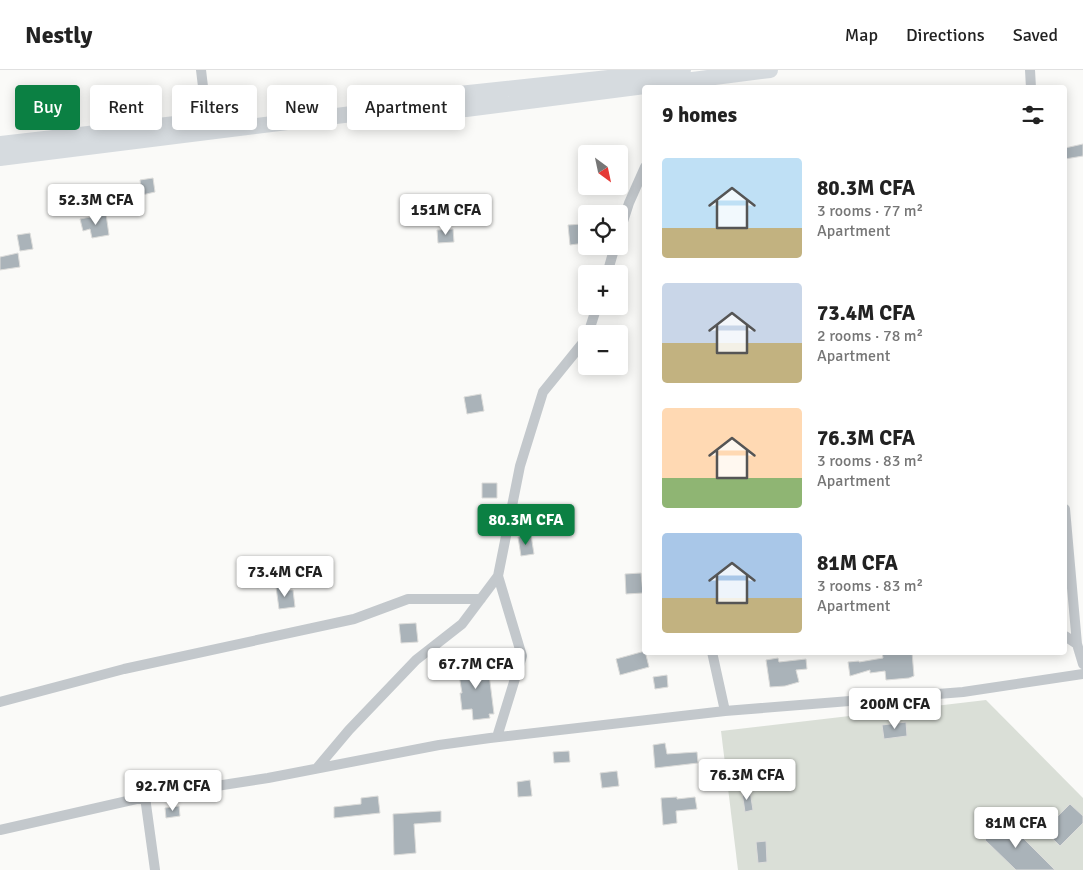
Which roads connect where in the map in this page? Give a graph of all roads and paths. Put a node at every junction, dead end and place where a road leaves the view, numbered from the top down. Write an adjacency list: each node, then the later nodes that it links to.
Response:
1 (201, 70): 5 (street)
2 (684, 70): 9 (main road)
3 (770, 70): 6 (main road)
4 (1030, 70): 7 (street)
5 (203, 85)
6 (669, 85)
7 (1031, 85)
8 (642, 88): 12 (main road)
9 (257, 115)
10 (172, 124): 11 (main road)
11 (0, 144)
12 (0, 158)
13 (642, 173): 14 (street)
14 (627, 205)
15 (578, 349): 17 (street)
16 (1067, 531): 20 (street)
17 (498, 576): 18 (street); 26 (street)
18 (481, 599): 24 (street); 27 (street)
19 (1067, 637): 20 (street)
20 (1077, 644): 22 (street)
21 (713, 655): 25 (street)
22 (1083, 664)
23 (1083, 674): 25 (street)
24 (0, 702)
25 (724, 711): 26 (street)
26 (496, 737): 27 (street)
27 (317, 768): 28 (street)
28 (145, 797): 29 (street); 30 (street)
29 (0, 830)
30 (155, 870)

